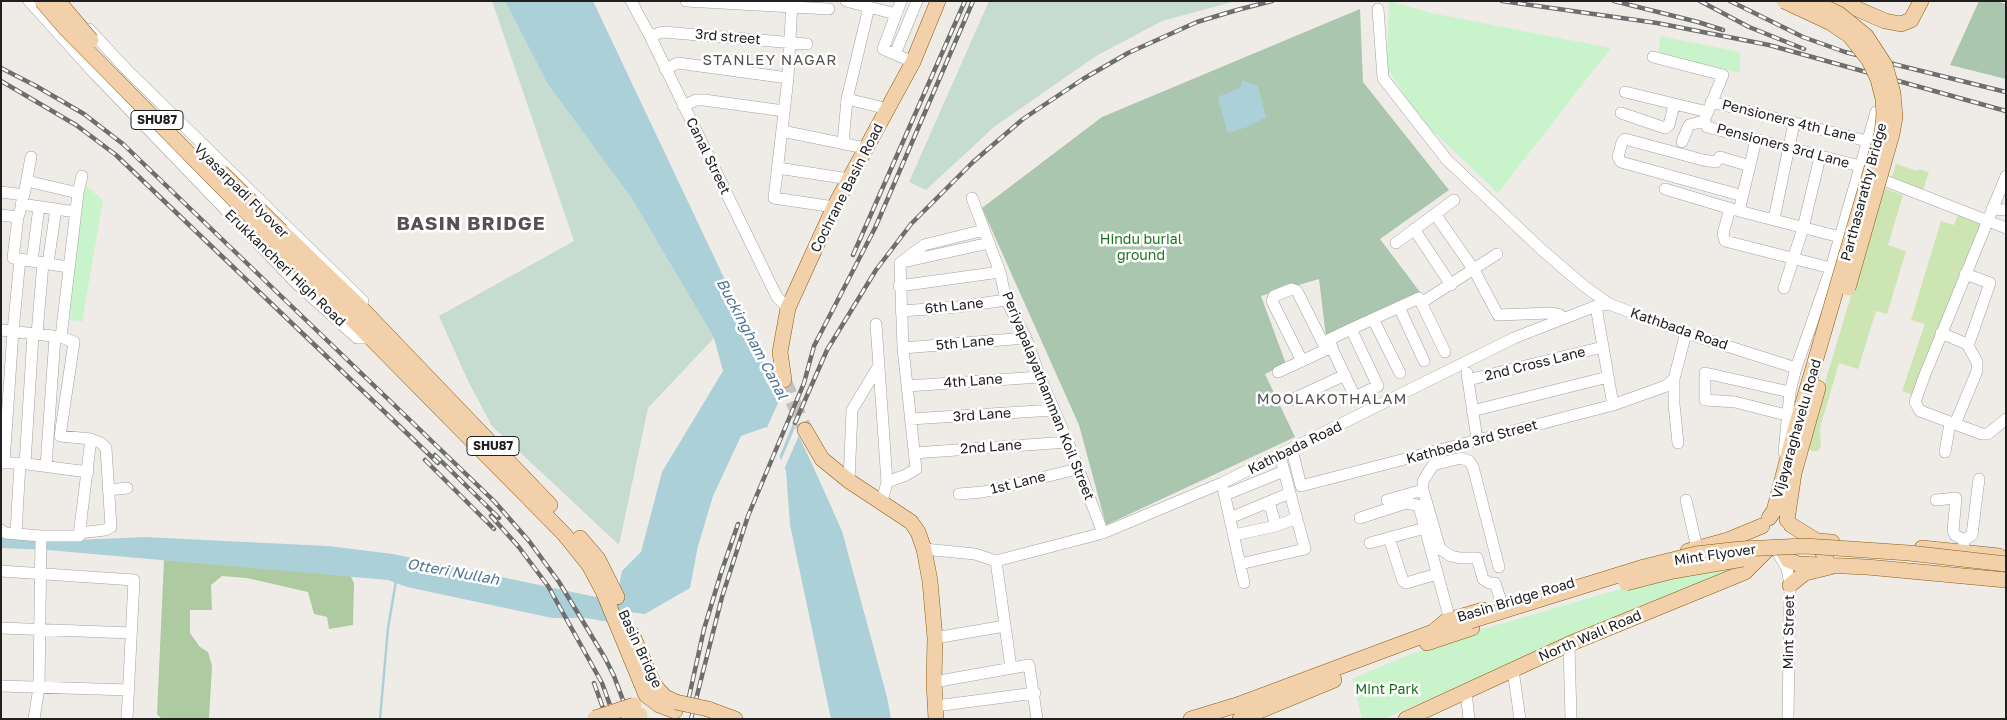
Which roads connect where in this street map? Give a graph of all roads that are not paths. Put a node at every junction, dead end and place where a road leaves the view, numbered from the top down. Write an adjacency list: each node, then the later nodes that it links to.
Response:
1 (29, 1): 31 (street, Erukkancheri High Road)
2 (42, 1): 79 (main road, Vyasarpadi Flyover / SHU87, bridge)
3 (58, 1): 79 (main road, Vyasarpadi Flyover / SHU87, bridge)
4 (64, 1): 28 (street, Erukkancheri High Road)
5 (686, 1): 15 (street)
6 (846, 1): 16 (street)
7 (901, 1): 19 (street)
8 (918, 1): 23 (street)
9 (1784, 1): 115 (main road, Parthasarathy Bridge, bridge)
10 (1811, 1): 115 (main road, Parthasarathy Bridge, bridge)
11 (1839, 1): 12 (main road)
12 (1921, 1)
13 (635, 2): 20 (street, Canal Street)
14 (936, 2): 25 (main road, Cochrane Basin Road)
15 (792, 4): 17 (street); 21 (street)
16 (872, 5): 19 (street); 30 (street)
17 (829, 8)
18 (1378, 9): 98 (street)
19 (896, 14): 23 (street)
20 (650, 36): 21 (street, 3rd street); 26 (street, Canal Street)
21 (791, 42): 22 (street, 3rd street); 27 (street)
22 (807, 44)
23 (895, 54): 25 (street)
24 (1653, 56): 38 (street)
25 (913, 62): 34 (main road, Cochrane Basin Road)
26 (665, 69): 27 (street); 33 (street, Canal Street)
27 (788, 78): 35 (street)
28 (141, 84): 31 (street); 103 (street, Erukkancheri High Road)
29 (1625, 92): 32 (street)
30 (847, 99): 34 (street); 43 (street)
31 (122, 102): 113 (street, Erukkancheri High Road)
32 (1674, 105): 37 (street); 38 (street)
33 (683, 106): 35 (street); 100 (street, Canal Street)
34 (888, 109): 45 (main road, Cochrane Basin Road)
35 (784, 111): 40 (street)
36 (1876, 112): 42 (street)
37 (1621, 113)
38 (1707, 115): 39 (street, Pensioners 4th Lane); 41 (street, Pensioners 3rd Lane); 44 (street)
39 (1794, 123): 42 (street, Pensioners 4th Lane); 46 (street)
40 (782, 132): 43 (street); 50 (street)
41 (1756, 140): 46 (street, Pensioners 3rd Lane); 49 (street)
42 (1867, 141): 51 (street)
43 (843, 142): 45 (street)
44 (1682, 142)
45 (865, 148): 53 (main road, Cochrane Basin Road)
46 (1788, 148): 48 (street, Pensioners 3rd Lane); 73 (street)
47 (31, 157): 55 (street)
48 (1820, 157): 51 (street, Pensioners 3rd Lane); 75 (street)
49 (1750, 166): 59 (street); 59 (street)
50 (778, 168): 53 (street); 64 (street)
51 (1860, 169): 74 (street, Pensioners 3rd Lane); 80 (street)
52 (82, 176): 58 (street)
53 (849, 179): 64 (main road, Cochrane Basin Road)
54 (2005, 180): 66 (street)
55 (27, 181): 58 (street); 61 (street)
56 (1665, 189): 67 (street)
57 (1, 192): 61 (street)
58 (78, 192): 69 (street)
59 (1743, 196): 67 (street)
60 (972, 198): 78 (street, Periyapalayathamman Koil Street)
61 (23, 199): 63 (street); 72 (street)
62 (1454, 200): 70 (street)
63 (39, 207): 65 (street); 86 (street)
64 (834, 207): 100 (main road, Cochrane Basin Road)
65 (56, 209): 69 (street); 86 (street)
66 (1992, 209): 68 (street); 74 (street)
67 (1734, 210): 73 (street); 84 (street)
68 (2006, 210)
69 (76, 212): 88 (street)
70 (1435, 214): 77 (street); 90 (street)
71 (1, 215): 72 (street)
72 (18, 217): 85 (street)
73 (1774, 219): 75 (street)
74 (1987, 220): 76 (street, Pensioners 3rd Lane); 92 (street)
75 (1803, 228): 80 (street); 84 (street)
76 (2006, 228)
77 (1414, 229): 82 (street); 93 (street)
78 (984, 230): 81 (street, Periyapalayathamman Koil Street); 87 (street)
79 (276, 235): 103 (main road, Vyasarpadi Flyover / SHU87); 113 (main road, Vyasarpadi Flyover / SHU87)
80 (1840, 237): 89 (street)
81 (989, 243): 87 (street); 91 (street, Periyapalayathamman Koil Street)
82 (1396, 243)
83 (1497, 254): 90 (street)
84 (1793, 258): 89 (street); 95 (street)
85 (20, 259): 86 (street); 108 (street)
86 (41, 262): 88 (street); 111 (street)
87 (900, 263): 94 (street)
88 (68, 267): 112 (street)
89 (1831, 268): 125 (street)
90 (1474, 270): 93 (street); 105 (street)
91 (1000, 272): 94 (street); 96 (street, Periyapalayathamman Koil Street)
92 (1965, 274): 110 (street); 117 (street)
93 (1452, 285): 97 (street)
94 (900, 286): 102 (street)
95 (1784, 288)
96 (1006, 300): 102 (street, 6th Lane); 114 (street, Periyapalayathamman Koil Street)
97 (1420, 301): 101 (street); 120 (street)
98 (1609, 304): 99 (street, Kathbada Road); 109 (street, Kathbada Road)
99 (1596, 306): 105 (street, Kathbada Road); 118 (street)
100 (788, 308): 132 (main road, Cochrane Basin Road)
101 (1399, 308): 104 (street); 122 (street)
102 (901, 311): 119 (street)
103 (366, 313): 213 (main road, Erukkancheri High Road / SHU87)
104 (1373, 319): 107 (street); 127 (street)
105 (1562, 319): 123 (street, Kathbada Road)
106 (876, 324): 124 (street)
107 (1351, 329): 116 (street); 128 (street)
108 (7, 331): 111 (street); 153 (street)
109 (1686, 333): 125 (street, Kathbada Road); 131 (street)
110 (1941, 333): 117 (street); 143 (street)
111 (35, 334): 112 (street); 154 (street)
112 (58, 337): 145 (street); 155 (street)
113 (370, 338): 213 (main road, Erukkancheri High Road / SHU87)
114 (1026, 338): 119 (street, 5th Lane); 129 (street, Periyapalayathamman Koil Street)
115 (1827, 340): 161 (main road, Vijayaraghavelu Road); 190 (main road, Vijayaraghavelu Road)
116 (1329, 345): 121 (street); 121 (street); 128 (street)
117 (1968, 346): 143 (street)
118 (1603, 347): 130 (street); 133 (street, 2nd Cross Lane)
119 (903, 348): 134 (street)
120 (1445, 352)
121 (1302, 361): 126 (street)
122 (1424, 361)
123 (1465, 363): 133 (street); 149 (street, Kathbada Road)
124 (878, 367): 160 (street); 162 (street)
125 (1796, 368): 135 (street)
126 (1278, 372)
127 (1400, 372)
128 (1345, 375): 136 (street)
129 (1040, 376): 134 (street, 4th Lane); 138 (street, Periyapalayathamman Koil Street)
130 (1608, 377): 137 (street); 139 (street)
131 (1674, 378): 137 (street, Kathbeda 3rd Street); 148 (street)
132 (784, 380)
133 (1468, 380): 139 (street)
134 (907, 386): 141 (street)
135 (1790, 392): 140 (street); 140 (street)
136 (1291, 400)
137 (1614, 405): 146 (street, Kathbeda 3rd Street)
138 (1054, 410): 141 (street, 3rd Lane); 147 (street, Periyapalayathamman Koil Street)
139 (1472, 411): 146 (street)
140 (1786, 415): 161 (street)
141 (910, 419): 150 (street)
142 (2006, 419): 143 (street)
143 (1952, 424): 151 (street)
144 (805, 430): 160 (main road)
145 (91, 439): 158 (street); 165 (street)
146 (1477, 439): 149 (street, Kathbeda 3rd Street)
147 (1068, 442): 150 (street, 2nd Lane); 156 (street, Periyapalayathamman Koil Street)
148 (1678, 444)
149 (1292, 450): 152 (street, Kathbada Road)
150 (914, 452): 162 (street)
151 (1945, 452)
152 (1280, 456): 157 (street); 163 (street, Kathbada Road)
153 (3, 463): 154 (street)
154 (23, 464): 155 (street); 184 (street)
155 (46, 466): 158 (street)
156 (1077, 469): 169 (street, 1st Lane); 186 (street, Periyapalayathamman Koil Street)
157 (1284, 471): 167 (street); 170 (street)
158 (88, 472): 185 (street)
159 (1979, 479): 168 (street)
160 (849, 481): 175 (main road)
161 (1781, 481): 180 (main road, Vijayaraghavelu Road)
162 (887, 482): 175 (street)
163 (1222, 483): 170 (street); 186 (street, Kathbada Road)
164 (127, 488): 165 (street)
165 (108, 490): 185 (street)
166 (1423, 490): 172 (street); 197 (street); 199 (street)
167 (1290, 493): 176 (street); 178 (street)
168 (1977, 493): 171 (street); 194 (street)
169 (959, 494)
170 (1225, 496): 177 (street)
171 (1956, 498): 174 (street); 194 (street)
172 (1387, 500)
173 (1686, 500): 195 (street)
174 (1936, 500)
175 (882, 501): 196 (main road)
176 (1269, 502): 177 (street); 181 (street)
177 (1230, 518): 187 (street)
178 (1297, 518): 181 (street); 201 (street)
179 (1360, 518): 182 (street)
180 (1766, 522): 190 (main road); 190 (main road); 191 (main road, Basin Bridge Road)
181 (1276, 526): 187 (street)
182 (1425, 528): 189 (street); 209 (street)
183 (1, 530): 184 (street)
184 (16, 533): 188 (street)
185 (79, 533): 188 (street)
186 (1103, 533): 200 (street, Kathbada Road)
187 (1234, 535): 201 (street)
188 (41, 536): 206 (street)
189 (1389, 538): 193 (street); 209 (street)
190 (1783, 539): 192 (main road); 203 (main road); 207 (main road, North Wall Road); 212 (street, Mint Street)
191 (1728, 540): 195 (main road, Basin Bridge Road); 207 (main road)
192 (1817, 541): 194 (main road); 203 (main road)
193 (1370, 543)
194 (1964, 546): 198 (main road)
195 (1697, 548): 214 (main road, Basin Bridge Road)
196 (924, 549): 200 (street); 221 (main road)
197 (1495, 553): 199 (street); 204 (street)
198 (2006, 557)
199 (1477, 558): 214 (street)
200 (996, 561): 217 (street)
201 (1240, 564): 211 (street)
202 (2006, 564): 216 (main road, Mint Flyover, bridge)
203 (1830, 566): 210 (main road); 212 (main road)
204 (1499, 567)
205 (1, 571): 206 (street)
206 (40, 572): 219 (street); 220 (street)
207 (1745, 572): 222 (main road, North Wall Road)
208 (2006, 572): 216 (main road, Mint Flyover, bridge)
209 (1437, 574): 216 (street)
210 (2006, 580)
211 (1244, 583)
212 (1790, 585): 247 (street, Mint Street)
213 (607, 589): 215 (main road, Basin Bridge / SHU87)
214 (1502, 604): 216 (main road, Basin Bridge Road)
215 (622, 623): 231 (main road, Basin Bridge / SHU87); 232 (main road, Basin Bridge / SHU87)
216 (1462, 625): 242 (main road, Mint Flyover); 243 (main road, Basin Bridge Road)
217 (1005, 626): 221 (street); 223 (street)
218 (1, 628): 219 (street)
219 (41, 630): 220 (street); 227 (street)
220 (131, 634): 228 (street)
221 (935, 638): 225 (main road)
222 (1570, 644): 224 (main road, North Wall Road); 246 (street)
223 (1011, 668): 225 (street); 230 (street)
224 (1513, 670): 229 (main road, North Wall Road); 245 (street)
225 (934, 682): 233 (main road)
226 (1, 686): 227 (street)
227 (39, 687): 228 (street); 237 (street)
228 (129, 690): 238 (street)
229 (1466, 691): 236 (main road, North Wall Road); 244 (street)
230 (1035, 693): 233 (street); 241 (street)
231 (646, 695): 232 (main road, Basin Bridge / SHU87); 234 (main road)
232 (673, 707): 234 (main road); 235 (main road, Basin Bridge / SHU87, bridge)
233 (936, 712)
234 (634, 713): 239 (main road, bridge)
235 (706, 714): 240 (main road, Basin Bridge / SHU87)
236 (1412, 717)
237 (34, 719)
238 (127, 719)
239 (594, 719)
240 (735, 719)
241 (1037, 719)
242 (1191, 719)
243 (1240, 719)
244 (1469, 719)
245 (1520, 719)
246 (1571, 719)
247 (1788, 719)

